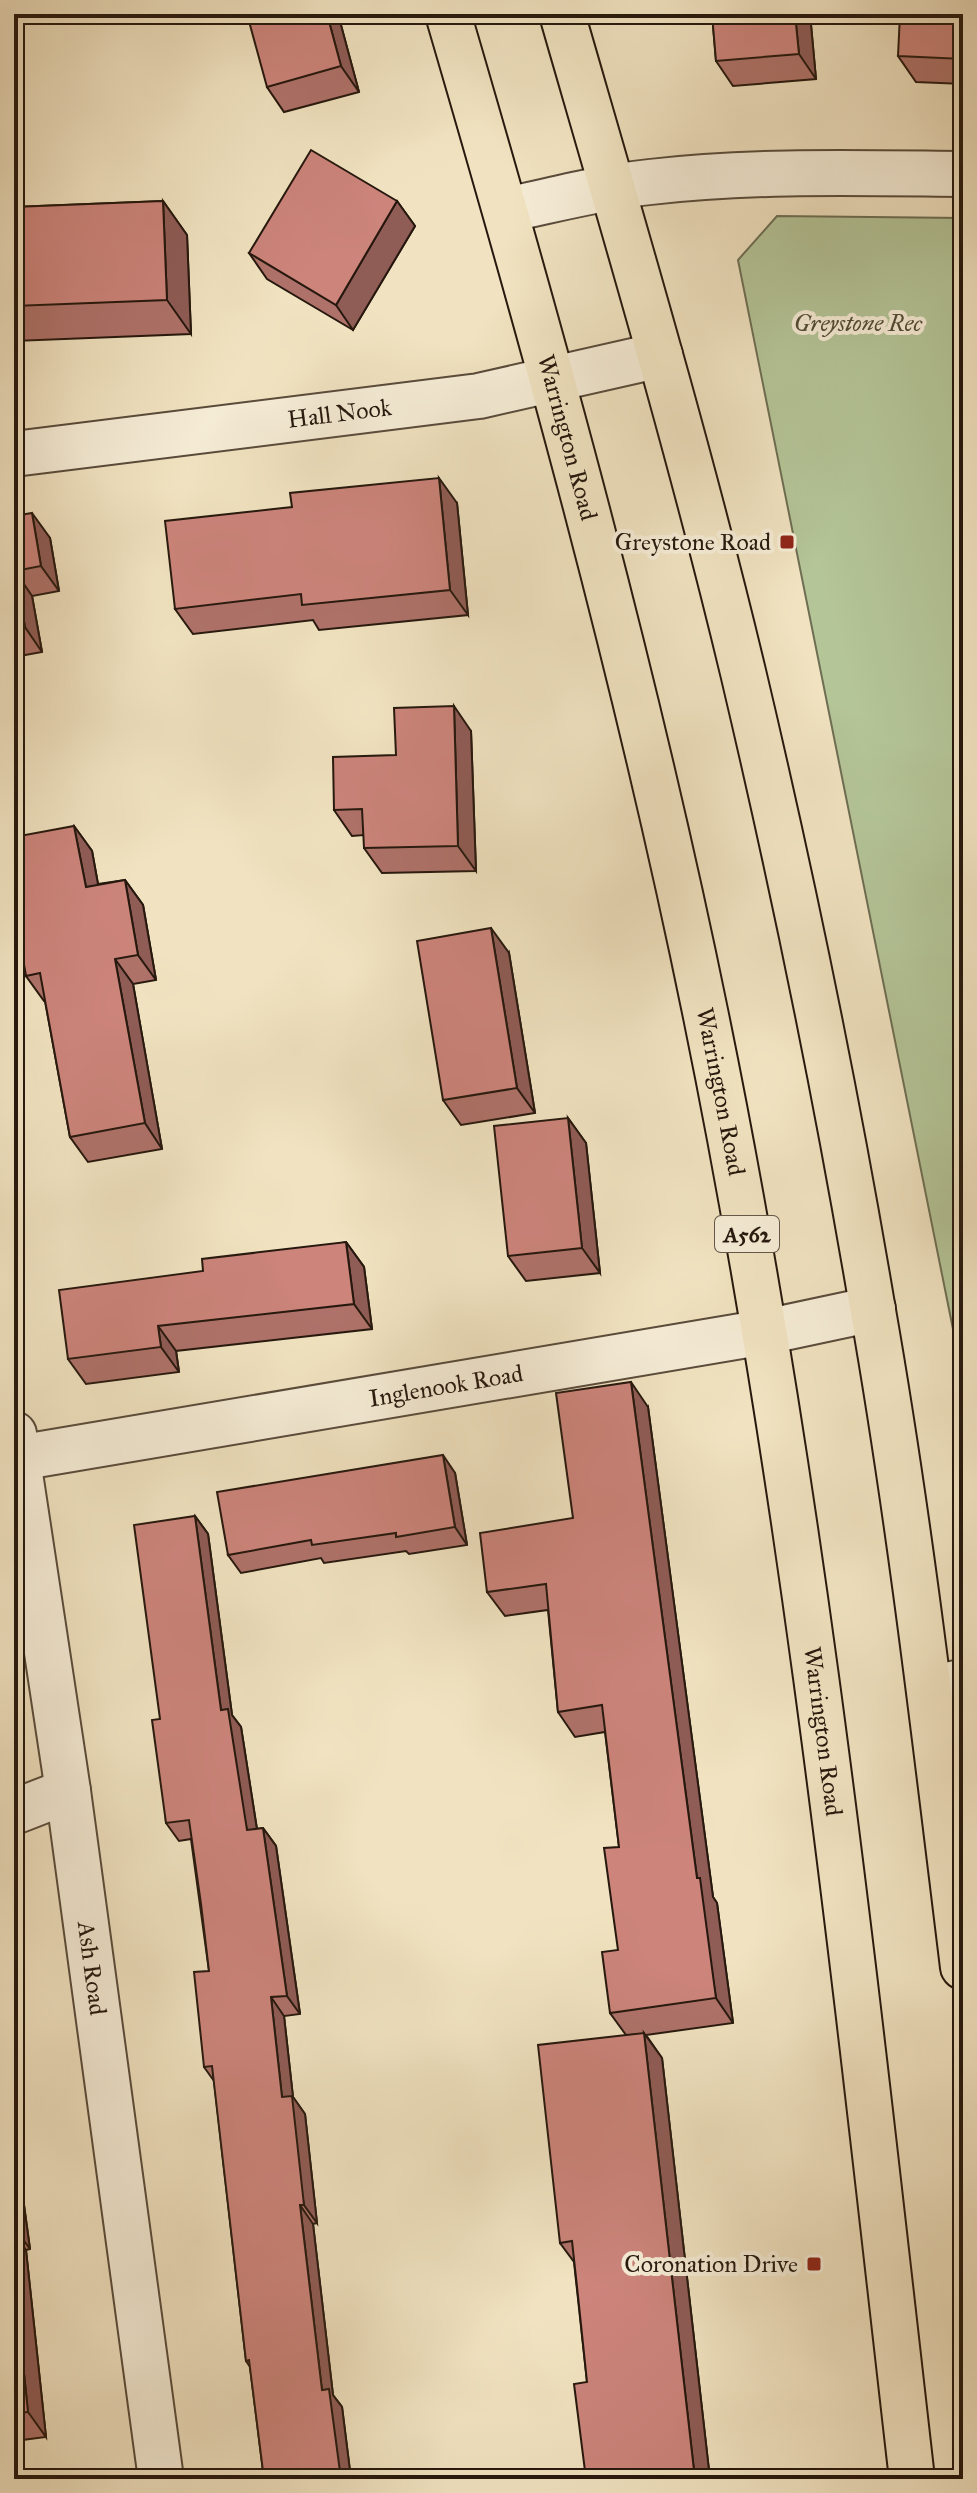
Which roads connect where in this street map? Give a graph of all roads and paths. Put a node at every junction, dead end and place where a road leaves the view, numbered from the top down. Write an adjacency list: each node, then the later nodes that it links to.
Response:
1 (448, 14): 5 (main road, Warrington Road / A562)
2 (562, 14): 4 (main road)
3 (963, 174): 4 (street)
4 (612, 187): 5 (street); 6 (main road)
5 (506, 210): 7 (main road, Warrington Road / A562)
6 (660, 355): 7 (street, Hall Nook); 9 (main road)
7 (554, 380): 8 (street, Hall Nook); 10 (main road, Warrington Road / A562)
8 (14, 454)
9 (873, 1309): 10 (street, Inglenook Road); 12 (main road)
10 (765, 1332): 11 (street, Inglenook Road); 17 (main road, Warrington Road / A562)
11 (16, 1446): 13 (street, Ash Road)
12 (946, 1685): 15 (main road)
13 (68, 1791): 14 (street); 16 (street, Ash Road)
14 (14, 1812)
15 (963, 1967)
16 (161, 2479)
17 (912, 2479)

